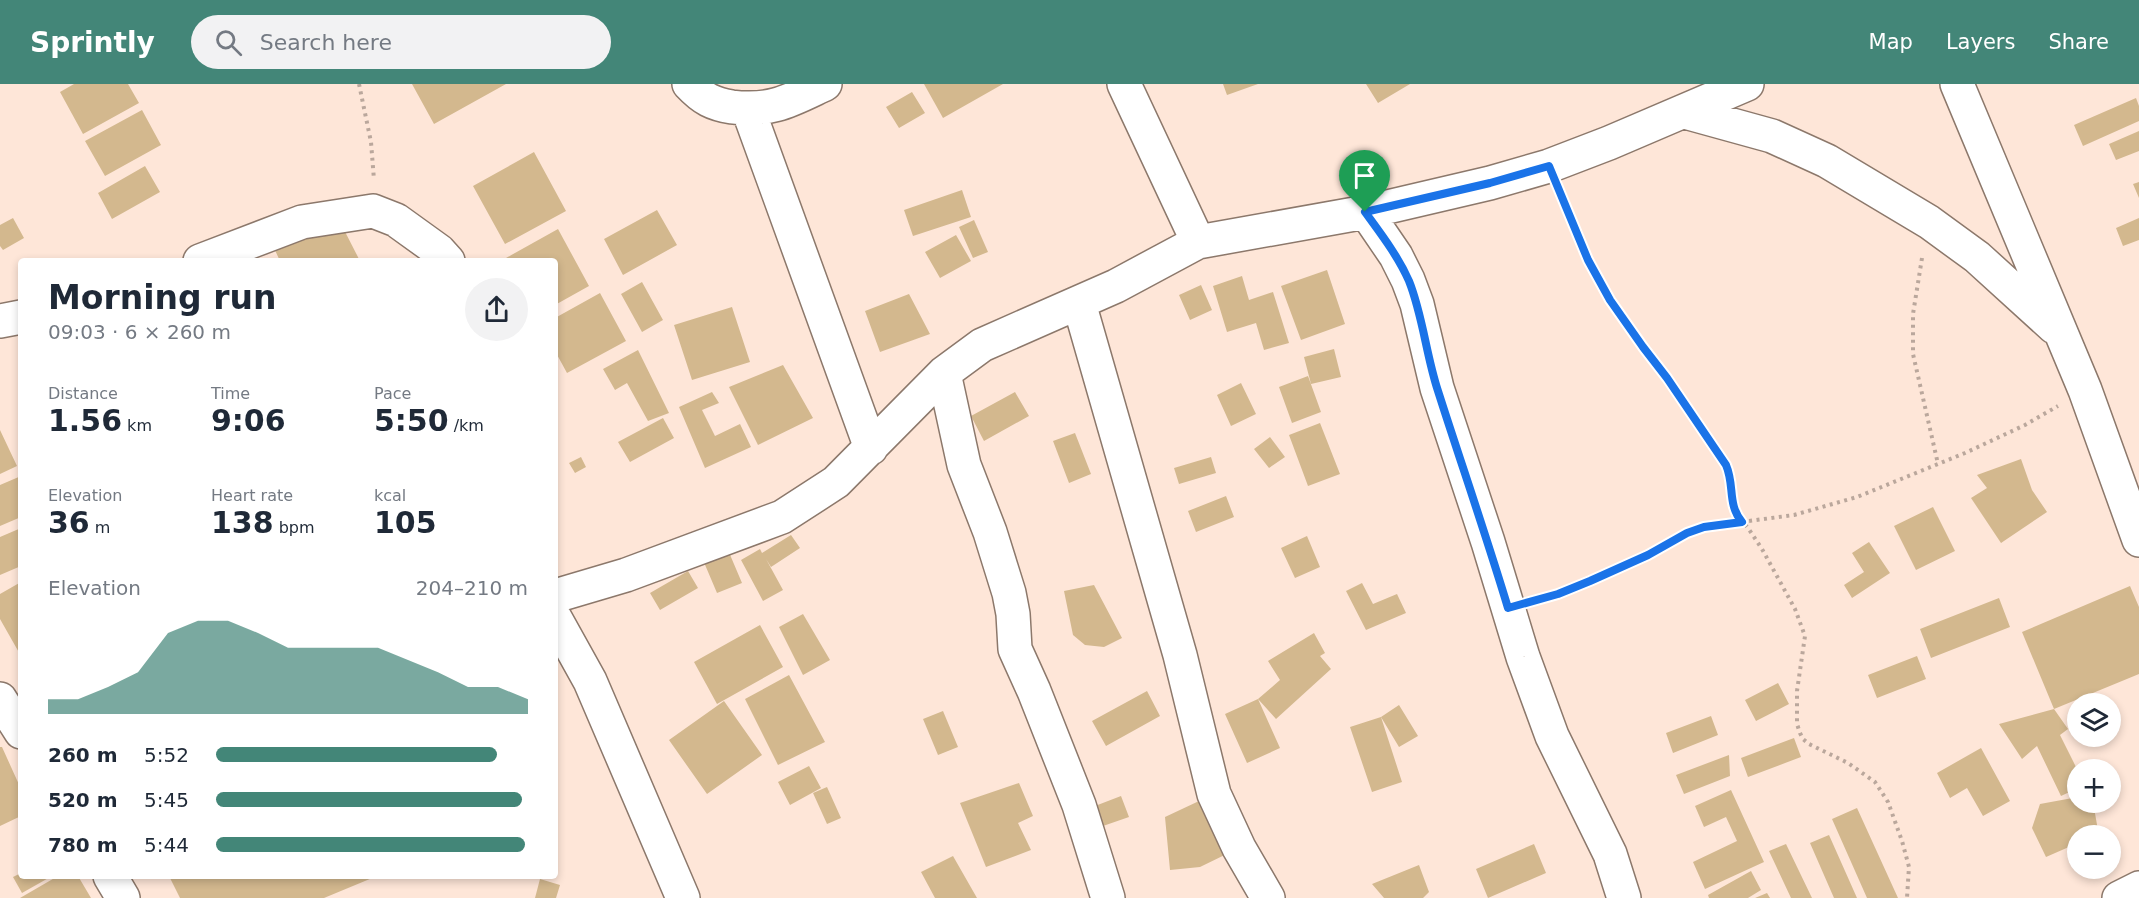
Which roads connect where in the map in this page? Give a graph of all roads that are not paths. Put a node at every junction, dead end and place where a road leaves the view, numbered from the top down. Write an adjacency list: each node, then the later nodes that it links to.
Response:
1 (689, 84): 6 (street)
2 (825, 84): 6 (street)
3 (1125, 84): 9 (street)
4 (1747, 84): 7 (street)
5 (1957, 84): 15 (street)
6 (748, 109): 17 (street)
7 (1685, 112): 8 (street); 15 (street)
8 (1365, 212): 9 (street); 29 (street)
9 (1198, 242): 12 (street)
10 (208, 258): 11 (street)
11 (445, 258)
12 (1079, 303): 16 (street); 28 (street)
13 (18, 318): 14 (street)
14 (0, 321)
15 (2062, 334): 18 (street)
16 (944, 373): 17 (street); 27 (street)
17 (871, 448): 19 (street)
18 (2139, 540)
19 (558, 595)
20 (558, 623): 26 (street)
21 (0, 699): 22 (street)
22 (18, 727)
23 (112, 879): 25 (street)
24 (2139, 888): 30 (street)
25 (123, 898)
26 (682, 898)
27 (1108, 898)
28 (1268, 898)
29 (1624, 898)
30 (2119, 898)

